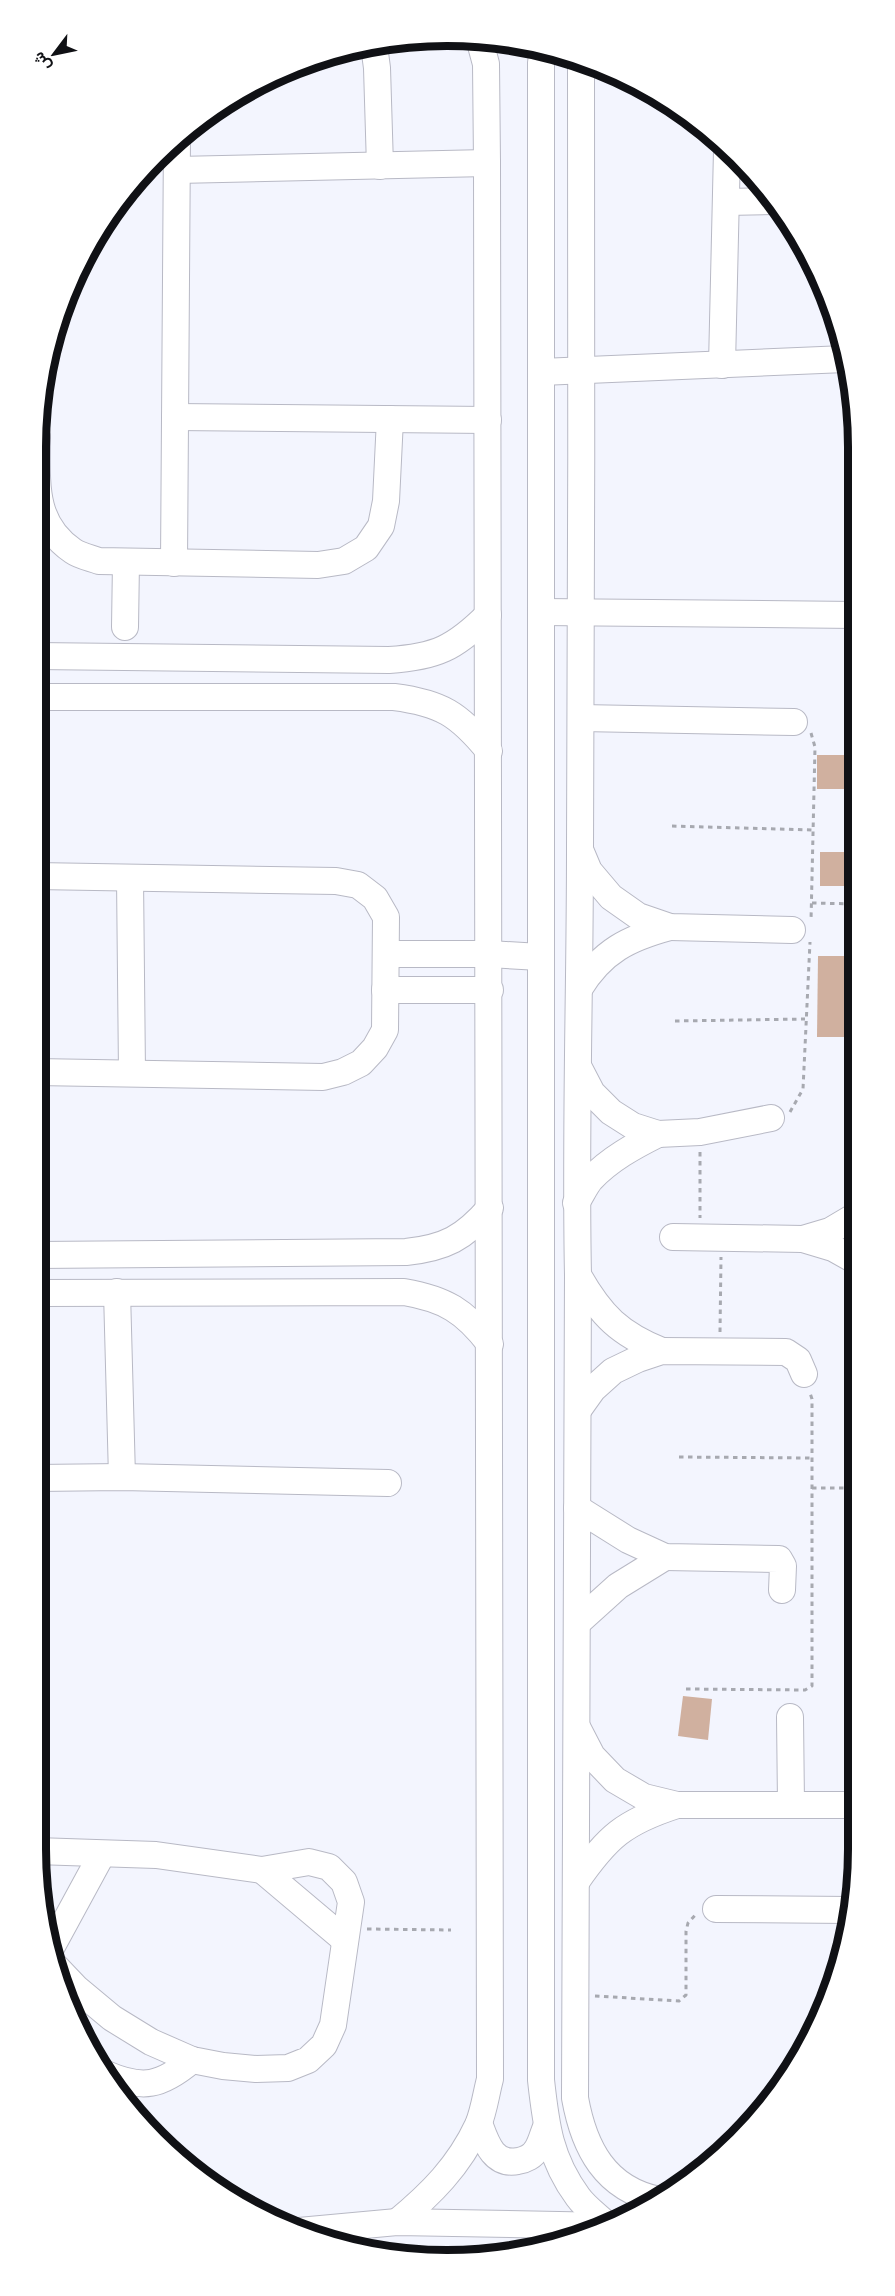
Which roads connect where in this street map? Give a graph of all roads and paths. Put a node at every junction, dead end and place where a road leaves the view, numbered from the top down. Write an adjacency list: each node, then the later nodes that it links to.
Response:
1 (482, 48): 7 (street)
2 (375, 53): 8 (street)
3 (542, 58): 15 (street)
4 (581, 70): 14 (street)
5 (177, 152): 9 (street)
6 (727, 160): 11 (street)
7 (487, 163): 8 (street); 18 (street)
8 (380, 166): 9 (street)
9 (177, 170): 16 (street)
10 (764, 201): 11 (street)
11 (726, 202): 13 (street)
12 (839, 359): 13 (street)
13 (722, 365): 14 (street)
14 (582, 370): 15 (street); 23 (street)
15 (541, 372): 22 (street)
16 (175, 417): 17 (street); 21 (street)
17 (390, 419): 18 (street); 21 (street)
18 (488, 420): 24 (street)
19 (46, 520): 20 (street)
20 (126, 562): 21 (street); 26 (street)
21 (174, 563)
22 (541, 612): 23 (street); 43 (street)
23 (581, 612): 25 (street); 29 (street)
24 (488, 615): 27 (street); 31 (street)
25 (848, 615)
26 (125, 627)
27 (46, 656)
28 (46, 697): 31 (street)
29 (581, 718): 30 (street); 34 (street)
30 (794, 722)
31 (489, 751): 42 (street)
32 (672, 826): 33 (path)
33 (813, 830)
34 (580, 849): 39 (street); 44 (street)
35 (46, 876): 36 (street)
36 (130, 878): 41 (street); 51 (street)
37 (812, 903): 38 (path)
38 (848, 904)
39 (670, 927): 40 (street); 44 (street)
40 (792, 930)
41 (386, 954): 42 (street); 45 (street)
42 (489, 954): 43 (street); 46 (street)
43 (540, 957): 101 (street)
44 (579, 989): 49 (street)
45 (385, 990): 46 (street); 51 (street)
46 (490, 990): 56 (street)
47 (805, 1019): 48 (path)
48 (675, 1021)
49 (579, 1068): 54 (street); 55 (street)
50 (46, 1072): 51 (street)
51 (132, 1073)
52 (771, 1118): 53 (street)
53 (700, 1132): 54 (street); 59 (path)
54 (658, 1134): 55 (street)
55 (576, 1203): 63 (street)
56 (490, 1208): 61 (street); 66 (street)
57 (848, 1220): 60 (street)
58 (673, 1237): 59 (street)
59 (711, 1238): 60 (street); 68 (path)
60 (802, 1239): 62 (street)
61 (46, 1255)
62 (848, 1256)
63 (578, 1275): 67 (street); 70 (street)
64 (117, 1292): 65 (street); 66 (street); 73 (street)
65 (46, 1293)
66 (490, 1344): 100 (street)
67 (662, 1351): 68 (street); 70 (street)
68 (720, 1351): 69 (street)
69 (804, 1374)
70 (578, 1410): 78 (street)
71 (680, 1457): 72 (path)
72 (812, 1458)
73 (122, 1477): 74 (street); 75 (street)
74 (46, 1478)
75 (388, 1484)
76 (812, 1488): 77 (path)
77 (848, 1488)
78 (577, 1508): 79 (street); 81 (street)
79 (665, 1557): 80 (street); 81 (street)
80 (782, 1590)
81 (577, 1623): 83 (street)
82 (790, 1717): 85 (street)
83 (576, 1726): 84 (street); 90 (street)
84 (677, 1804): 85 (street); 90 (street)
85 (791, 1804): 86 (street)
86 (848, 1805)
87 (46, 1851): 88 (street)
88 (102, 1854): 89 (street); 95 (street)
89 (262, 1870): 94 (street); 94 (street)
90 (576, 1882): 96 (street)
91 (716, 1909): 92 (street); 96 (path)
92 (844, 1910)
93 (451, 1930): 94 (path)
94 (346, 1934): 98 (street)
95 (57, 1938)
96 (575, 1995): 102 (street)
97 (77, 2001): 98 (street)
98 (192, 2060): 99 (street)
99 (120, 2081)
100 (479, 2123): 101 (street); 104 (street)
101 (546, 2127): 103 (street)
102 (646, 2197)
103 (601, 2219)
104 (397, 2222): 105 (street); 106 (street)
105 (583, 2226)
106 (322, 2229)

